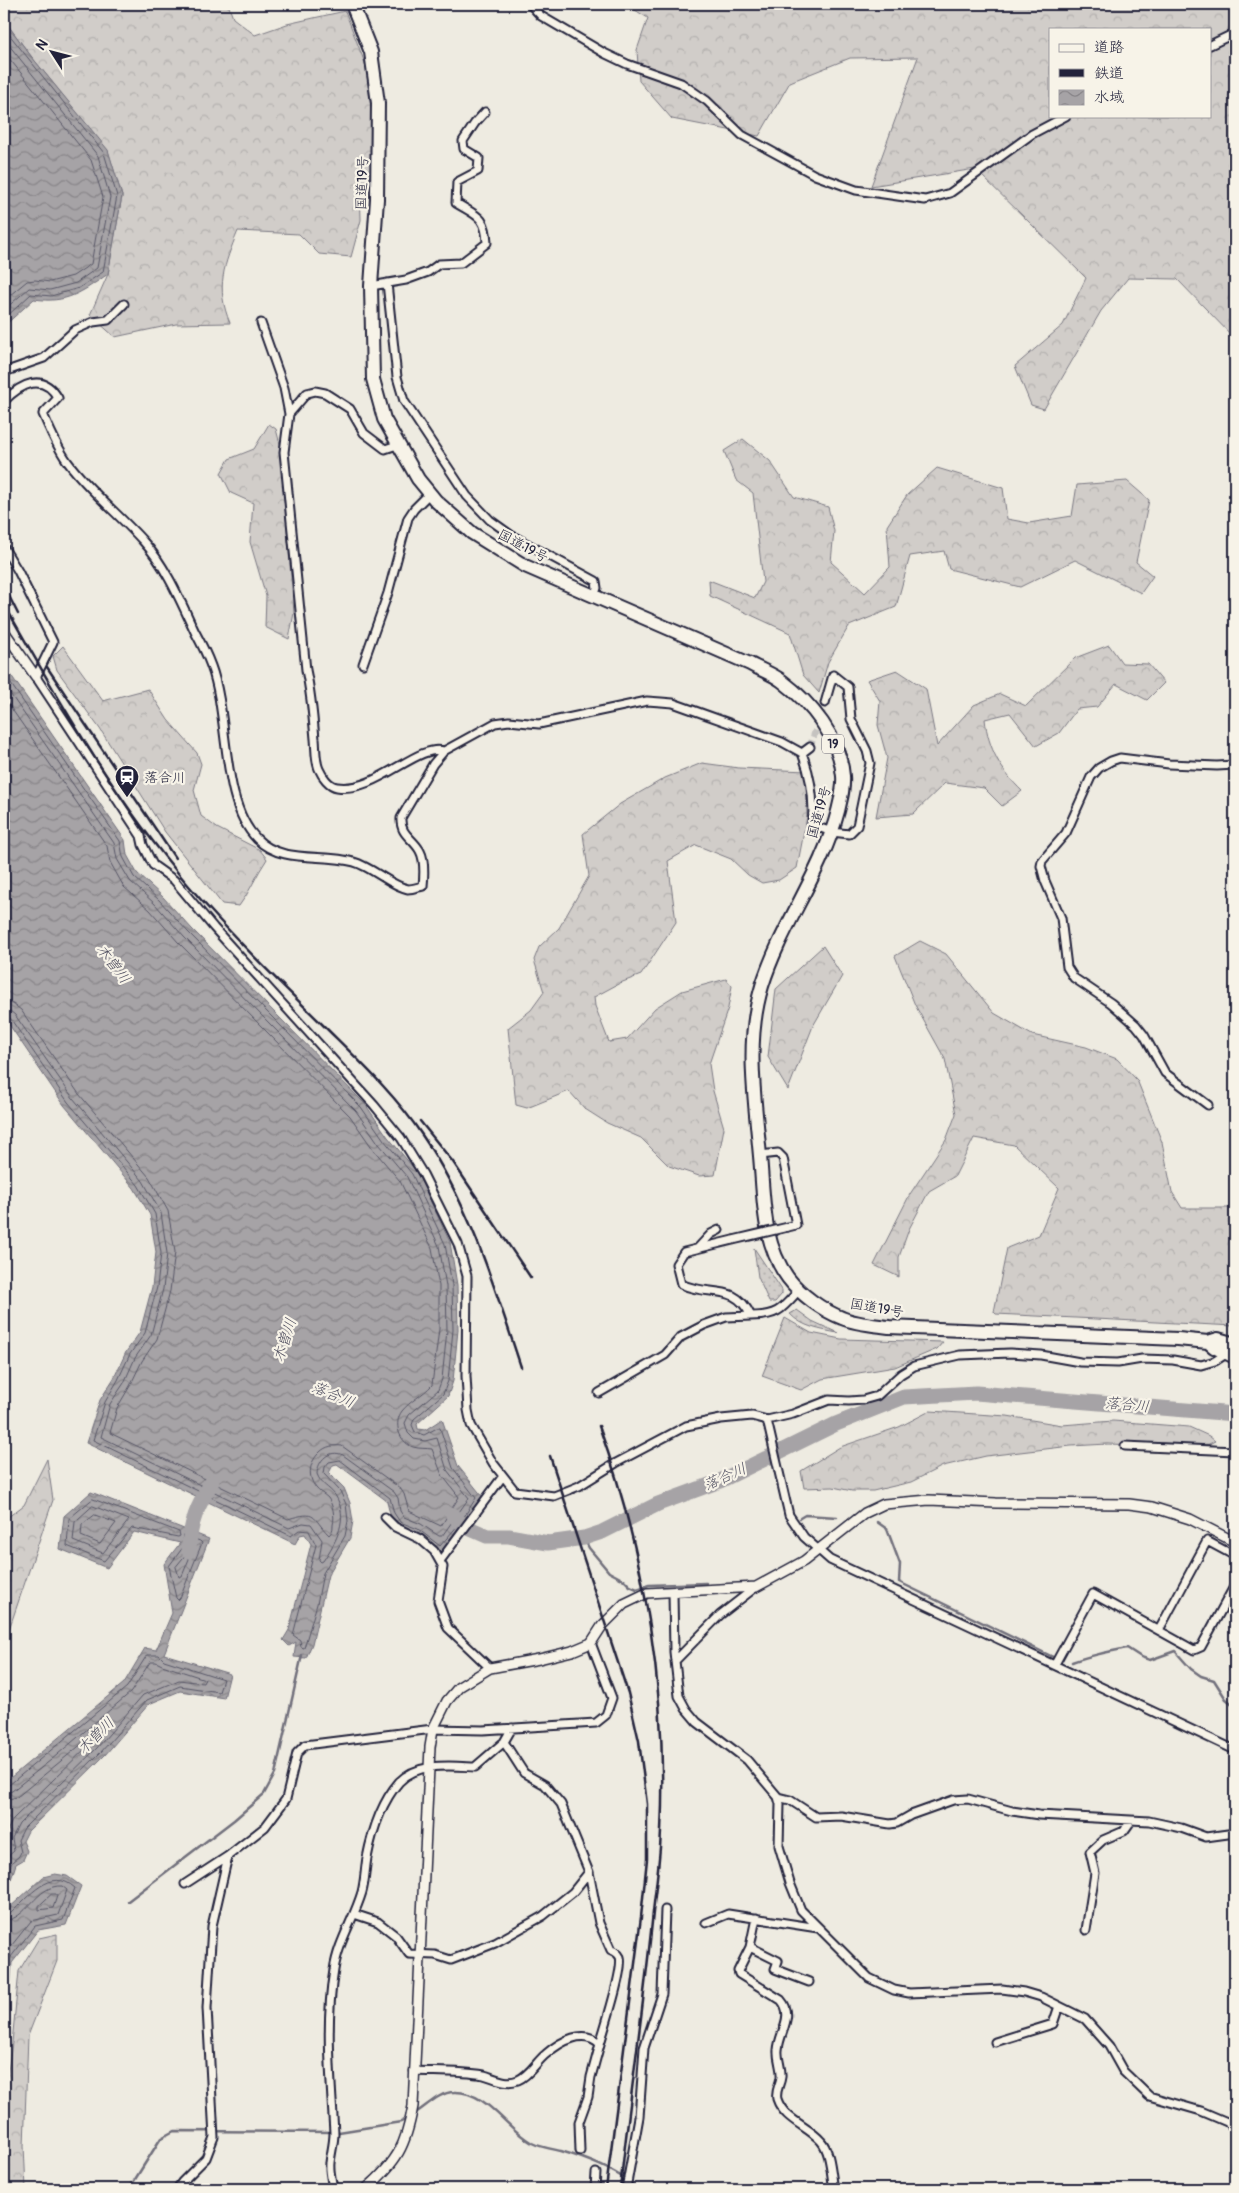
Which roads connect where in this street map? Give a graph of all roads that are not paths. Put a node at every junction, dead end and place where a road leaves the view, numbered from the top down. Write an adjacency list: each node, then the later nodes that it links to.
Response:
1 (352, 4): 8 (highway, 国道19号 / 19)
2 (530, 4): 6 (street)
3 (1235, 33): 4 (street)
4 (1212, 44)
5 (485, 112): 7 (street)
6 (1062, 118)
7 (387, 283): 8 (street); 17 (street)
8 (371, 286): 14 (highway, 国道19号 / 19)
9 (124, 304): 11 (street)
10 (261, 323): 13 (street)
11 (4, 372)
12 (4, 401): 23 (street)
13 (289, 414): 14 (street); 23 (street)
14 (397, 445): 15 (highway, 国道19号 / 19)
15 (429, 494): 17 (highway, 国道19号 / 19); 19 (street)
16 (4, 548): 20 (street)
17 (594, 597): 26 (highway, 国道19号 / 19)
18 (4, 630): 20 (street)
19 (363, 664)
20 (36, 677): 38 (street)
21 (825, 703): 26 (street)
22 (810, 747): 24 (street)
23 (444, 752): 24 (street)
24 (802, 753): 26 (street)
25 (1235, 765): 27 (street)
26 (832, 832): 28 (highway, 国道19号 / 19)
27 (1208, 1104)
28 (760, 1155): 30 (street, bridge); 31 (highway, 国道19号 / 19)
29 (718, 1230): 30 (street)
30 (698, 1248): 32 (street)
31 (799, 1290): 32 (street); 33 (highway, 国道19号 / 19)
32 (751, 1316): 34 (street)
33 (1233, 1350): 35 (street)
34 (599, 1393)
35 (767, 1420): 38 (street); 41 (street)
36 (1125, 1446): 37 (street)
37 (1235, 1451)
38 (504, 1476): 43 (street)
39 (385, 1517): 43 (street)
40 (1235, 1542): 41 (street)
41 (819, 1550): 45 (street); 50 (street)
42 (1235, 1556): 47 (street)
43 (440, 1561): 51 (street)
44 (1235, 1585): 47 (street)
45 (756, 1587): 46 (street); 49 (street)
46 (673, 1592): 48 (street); 49 (street)
47 (1159, 1630): 50 (street)
48 (591, 1643): 51 (street); 52 (street)
49 (675, 1661): 57 (street)
50 (1055, 1664): 55 (street)
51 (490, 1668): 53 (street)
52 (512, 1728): 53 (street); 54 (street)
53 (433, 1729): 56 (street); 60 (street)
54 (504, 1742): 56 (street); 61 (street)
55 (1235, 1750)
56 (428, 1768): 64 (street); 70 (street)
57 (778, 1797): 58 (street); 67 (street)
58 (1131, 1821): 59 (street); 68 (street)
59 (1235, 1833)
60 (228, 1856): 62 (street); 80 (street)
61 (589, 1872): 70 (street); 74 (street)
62 (185, 1884)
63 (665, 1910): 79 (street)
64 (354, 1914): 70 (street); 81 (street)
65 (756, 1918): 66 (street); 67 (street); 69 (street)
66 (706, 1923)
67 (818, 1928): 72 (street)
68 (1086, 1930)
69 (750, 1947): 71 (street); 84 (street)
70 (419, 1954): 75 (street)
71 (809, 1982)
72 (1059, 2006): 73 (street); 76 (street)
73 (994, 2042)
74 (600, 2044): 75 (street); 77 (street)
75 (414, 2071): 82 (street)
76 (1235, 2129)
77 (580, 2151)
78 (596, 2173): 83 (street)
79 (626, 2188)
80 (178, 2189)
81 (333, 2189)
82 (366, 2189)
83 (595, 2189)
84 (834, 2189)

